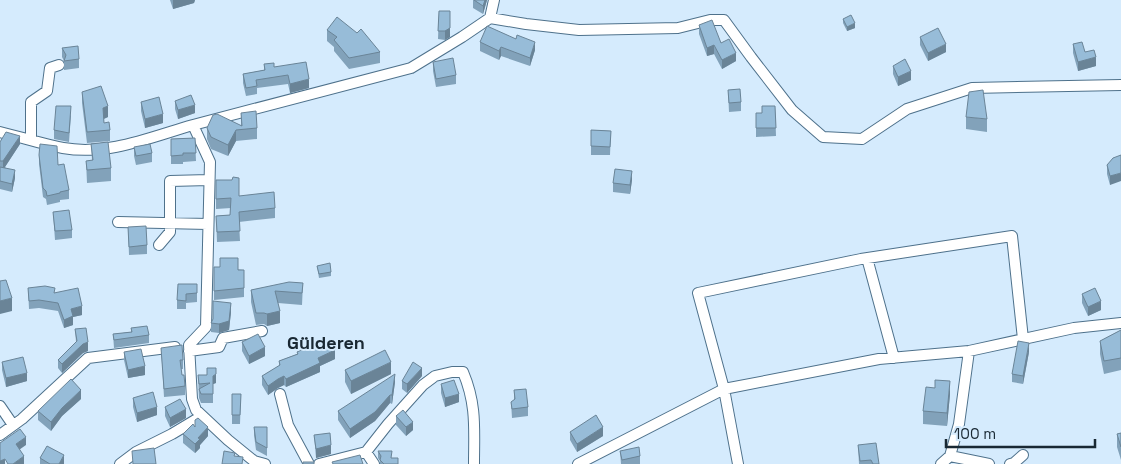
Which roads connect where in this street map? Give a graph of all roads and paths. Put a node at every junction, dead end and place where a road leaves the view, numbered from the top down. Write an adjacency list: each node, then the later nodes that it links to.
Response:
1 (494, 0): 2 (street)
2 (490, 18): 4 (street); 5 (street)
3 (59, 65): 7 (street)
4 (1121, 85)
5 (193, 125): 7 (street); 8 (street)
6 (0, 132): 7 (street)
7 (31, 140)
8 (209, 180): 10 (street); 11 (street)
9 (118, 222): 10 (street)
10 (170, 223): 11 (street); 12 (street)
11 (208, 224): 17 (street)
12 (159, 245)
13 (867, 258): 16 (street); 19 (street); 20 (street)
14 (1121, 323): 16 (street)
15 (262, 331): 17 (street)
16 (1023, 339): 18 (street)
17 (189, 348): 23 (street); 24 (street)
18 (969, 351): 19 (street); 28 (street)
19 (894, 358): 20 (street)
20 (724, 389): 35 (street); 36 (street)
21 (280, 394): 31 (street)
22 (0, 407): 24 (street)
23 (202, 416): 29 (street); 30 (street)
24 (13, 425): 25 (street)
25 (0, 435)
26 (366, 452): 32 (street); 33 (street); 34 (street)
27 (1023, 455): 39 (street)
28 (950, 456): 37 (street); 38 (street)
29 (120, 464)
30 (265, 464)
31 (309, 464)
32 (319, 464)
33 (374, 464)
34 (474, 464)
35 (578, 464)
36 (738, 464)
37 (941, 464)
38 (989, 464)
39 (1010, 464)

